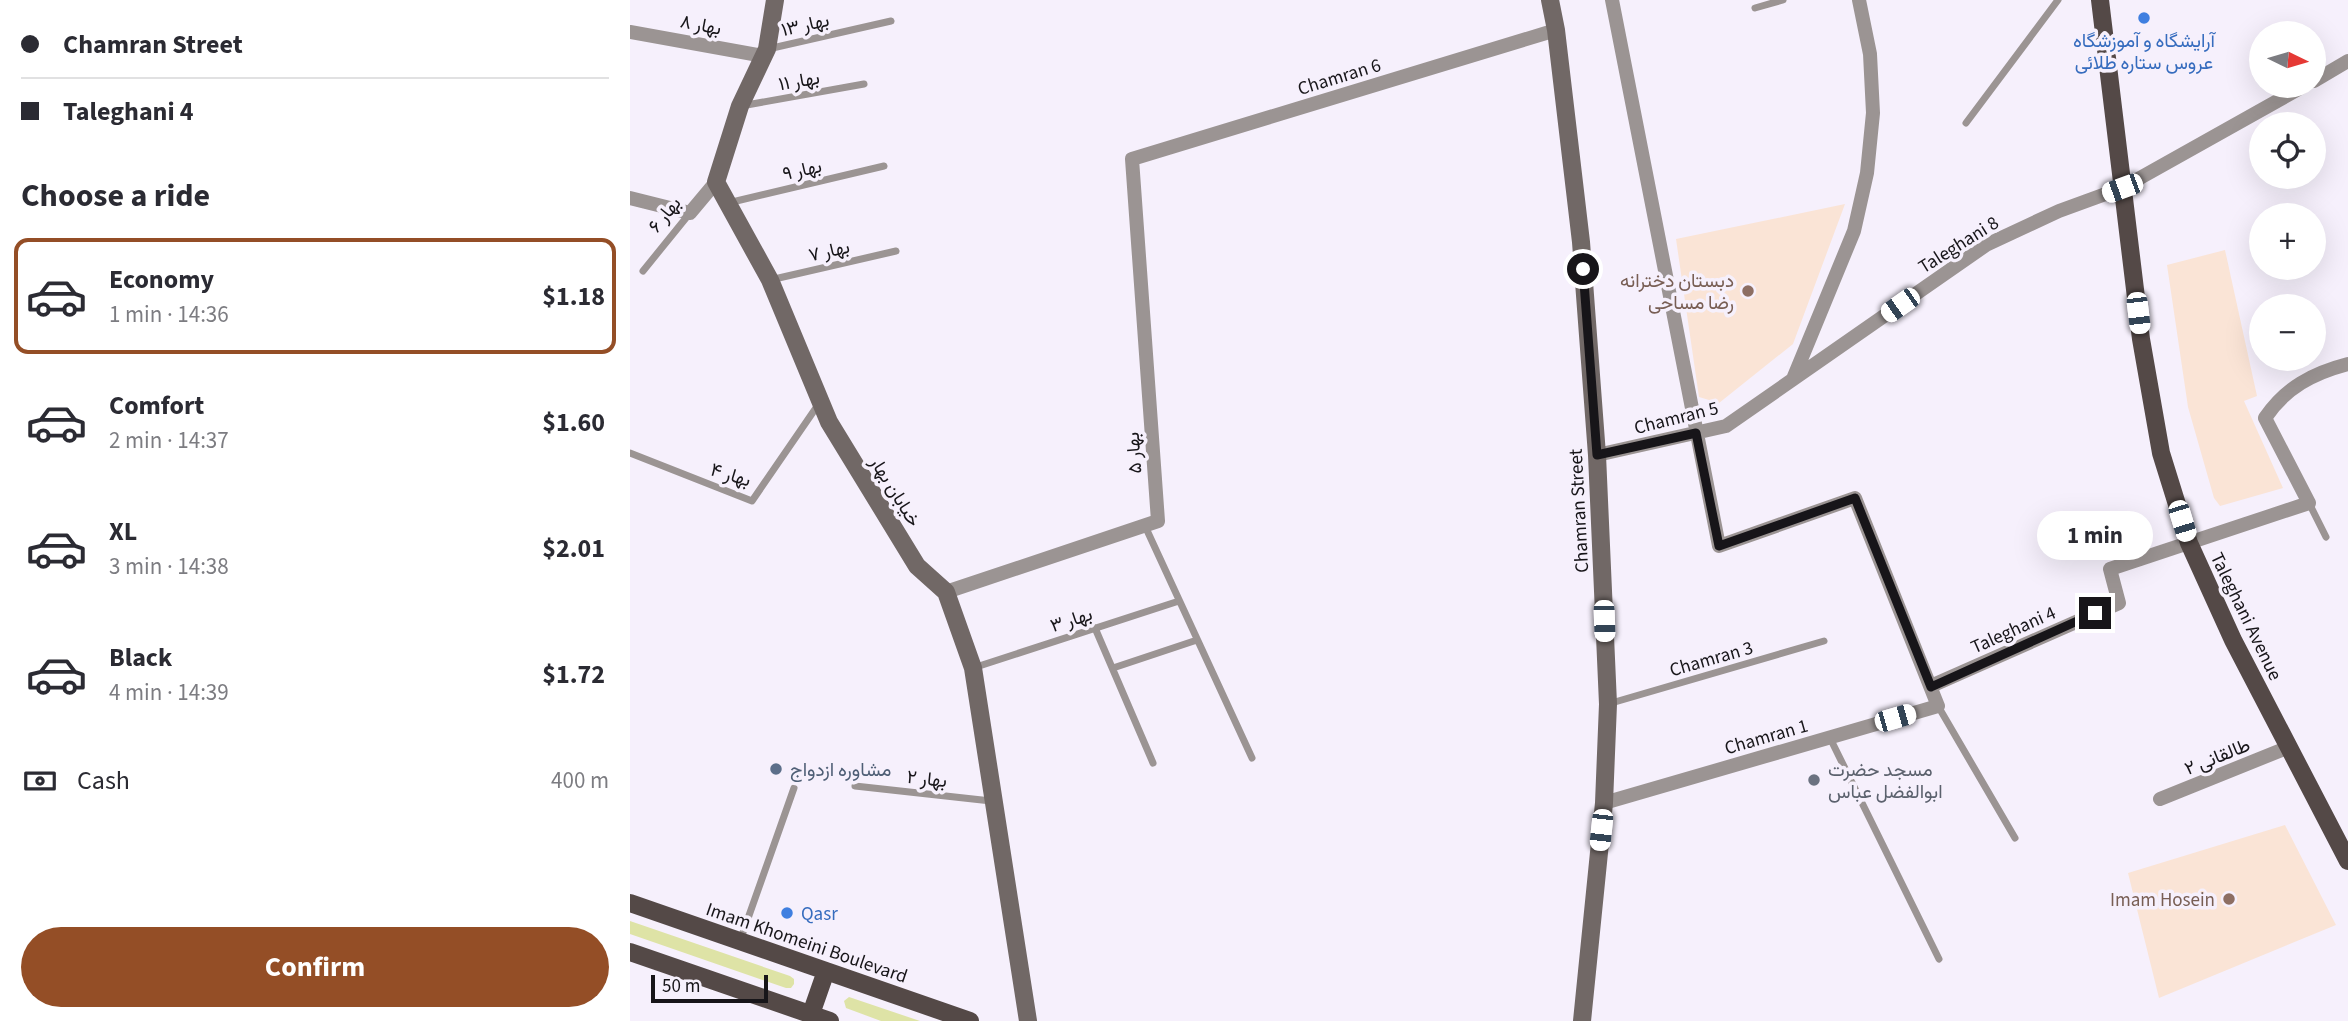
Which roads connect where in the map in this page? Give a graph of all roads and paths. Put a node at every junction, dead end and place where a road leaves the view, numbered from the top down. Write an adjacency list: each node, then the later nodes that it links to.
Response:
1 (775, 0): 12 (street)
2 (1550, 0): 10 (street, Chamran Street)
3 (1612, 0): 32 (street)
4 (1783, 0): 8 (lane)
5 (1859, 0): 30 (street)
6 (2058, 0): 18 (lane)
7 (2100, 0): 22 (main road, Taleghani Avenue)
8 (1755, 8)
9 (891, 21): 12 (lane, بهار ۱۳)
10 (1556, 30): 19 (street, Chamran 6); 34 (street, Chamran Street)
11 (630, 32): 12 (street, بهار ۸)
12 (766, 52): 17 (street)
13 (2348, 61): 14 (street)
14 (2326, 74)
15 (864, 84): 17 (lane, بهار ۱۱)
16 (2283, 98): 22 (street, Taleghani 8)
17 (740, 106): 21 (street)
18 (1966, 124)
19 (1132, 159): 36 (street, بهار ۵)
20 (884, 166): 24 (lane, بهار ۹)
21 (716, 182): 24 (street, خیابان بهار); 25 (street, بهار ۶)
22 (2122, 188): 30 (street, Taleghani 8); 38 (main road, Taleghani Avenue)
23 (630, 198): 25 (street)
24 (727, 203): 28 (street, خیابان بهار)
25 (690, 213): 27 (lane, بهار ۶)
26 (896, 251): 28 (lane, بهار ۷)
27 (643, 271)
28 (769, 280): 31 (street, خیابان بهار)
29 (2348, 364): 35 (street)
30 (1793, 380): 32 (street, Chamran 5)
31 (820, 401): 33 (lane, بهار ۴); 39 (street, خیابان بهار)
32 (1696, 433): 34 (street, Chamran 5); 46 (street)
33 (630, 453)
34 (1597, 455): 47 (street, Chamran Street)
35 (2309, 503): 37 (lane); 38 (street)
36 (1145, 526): 39 (street); 40 (lane)
37 (2326, 537)
38 (2189, 544): 46 (street, Taleghani 4); 50 (main road, Taleghani Avenue)
39 (946, 592): 44 (street, خیابان بهار)
40 (1179, 601): 41 (lane, بهار ۳); 42 (lane)
41 (1096, 628): 44 (lane, بهار ۳); 45 (lane)
42 (1197, 640): 45 (lane); 51 (lane)
43 (1824, 641): 47 (lane, Chamran 3)
44 (973, 668): 56 (street, خیابان بهار)
45 (1113, 668): 52 (lane)
46 (1931, 687): 48 (street)
47 (1608, 704): 57 (street, Chamran Street)
48 (1938, 706): 49 (street, Chamran 1); 58 (lane)
49 (1830, 737): 57 (street, Chamran 1); 63 (lane)
50 (2289, 747): 55 (street, طالقانی ۲); 59 (main road, Taleghani Avenue)
51 (1252, 758)
52 (1153, 763)
53 (855, 786): 56 (lane, بهار ۲)
54 (794, 788): 61 (lane)
55 (2160, 799)
56 (996, 802): 68 (street, خیابان بهار)
57 (1604, 803): 69 (street, Chamran Street)
58 (2015, 838)
59 (2348, 861)
60 (630, 903): 61 (main road, Imam Khomeini Boulevard)
61 (740, 942): 64 (main road, Imam Khomeini Boulevard)
62 (630, 952): 65 (main road)
63 (1939, 960)
64 (826, 971): 65 (main road); 67 (main road, Imam Khomeini Boulevard)
65 (811, 1014): 66 (main road)
66 (830, 1021)
67 (970, 1021)
68 (1028, 1021)
69 (1582, 1021)

